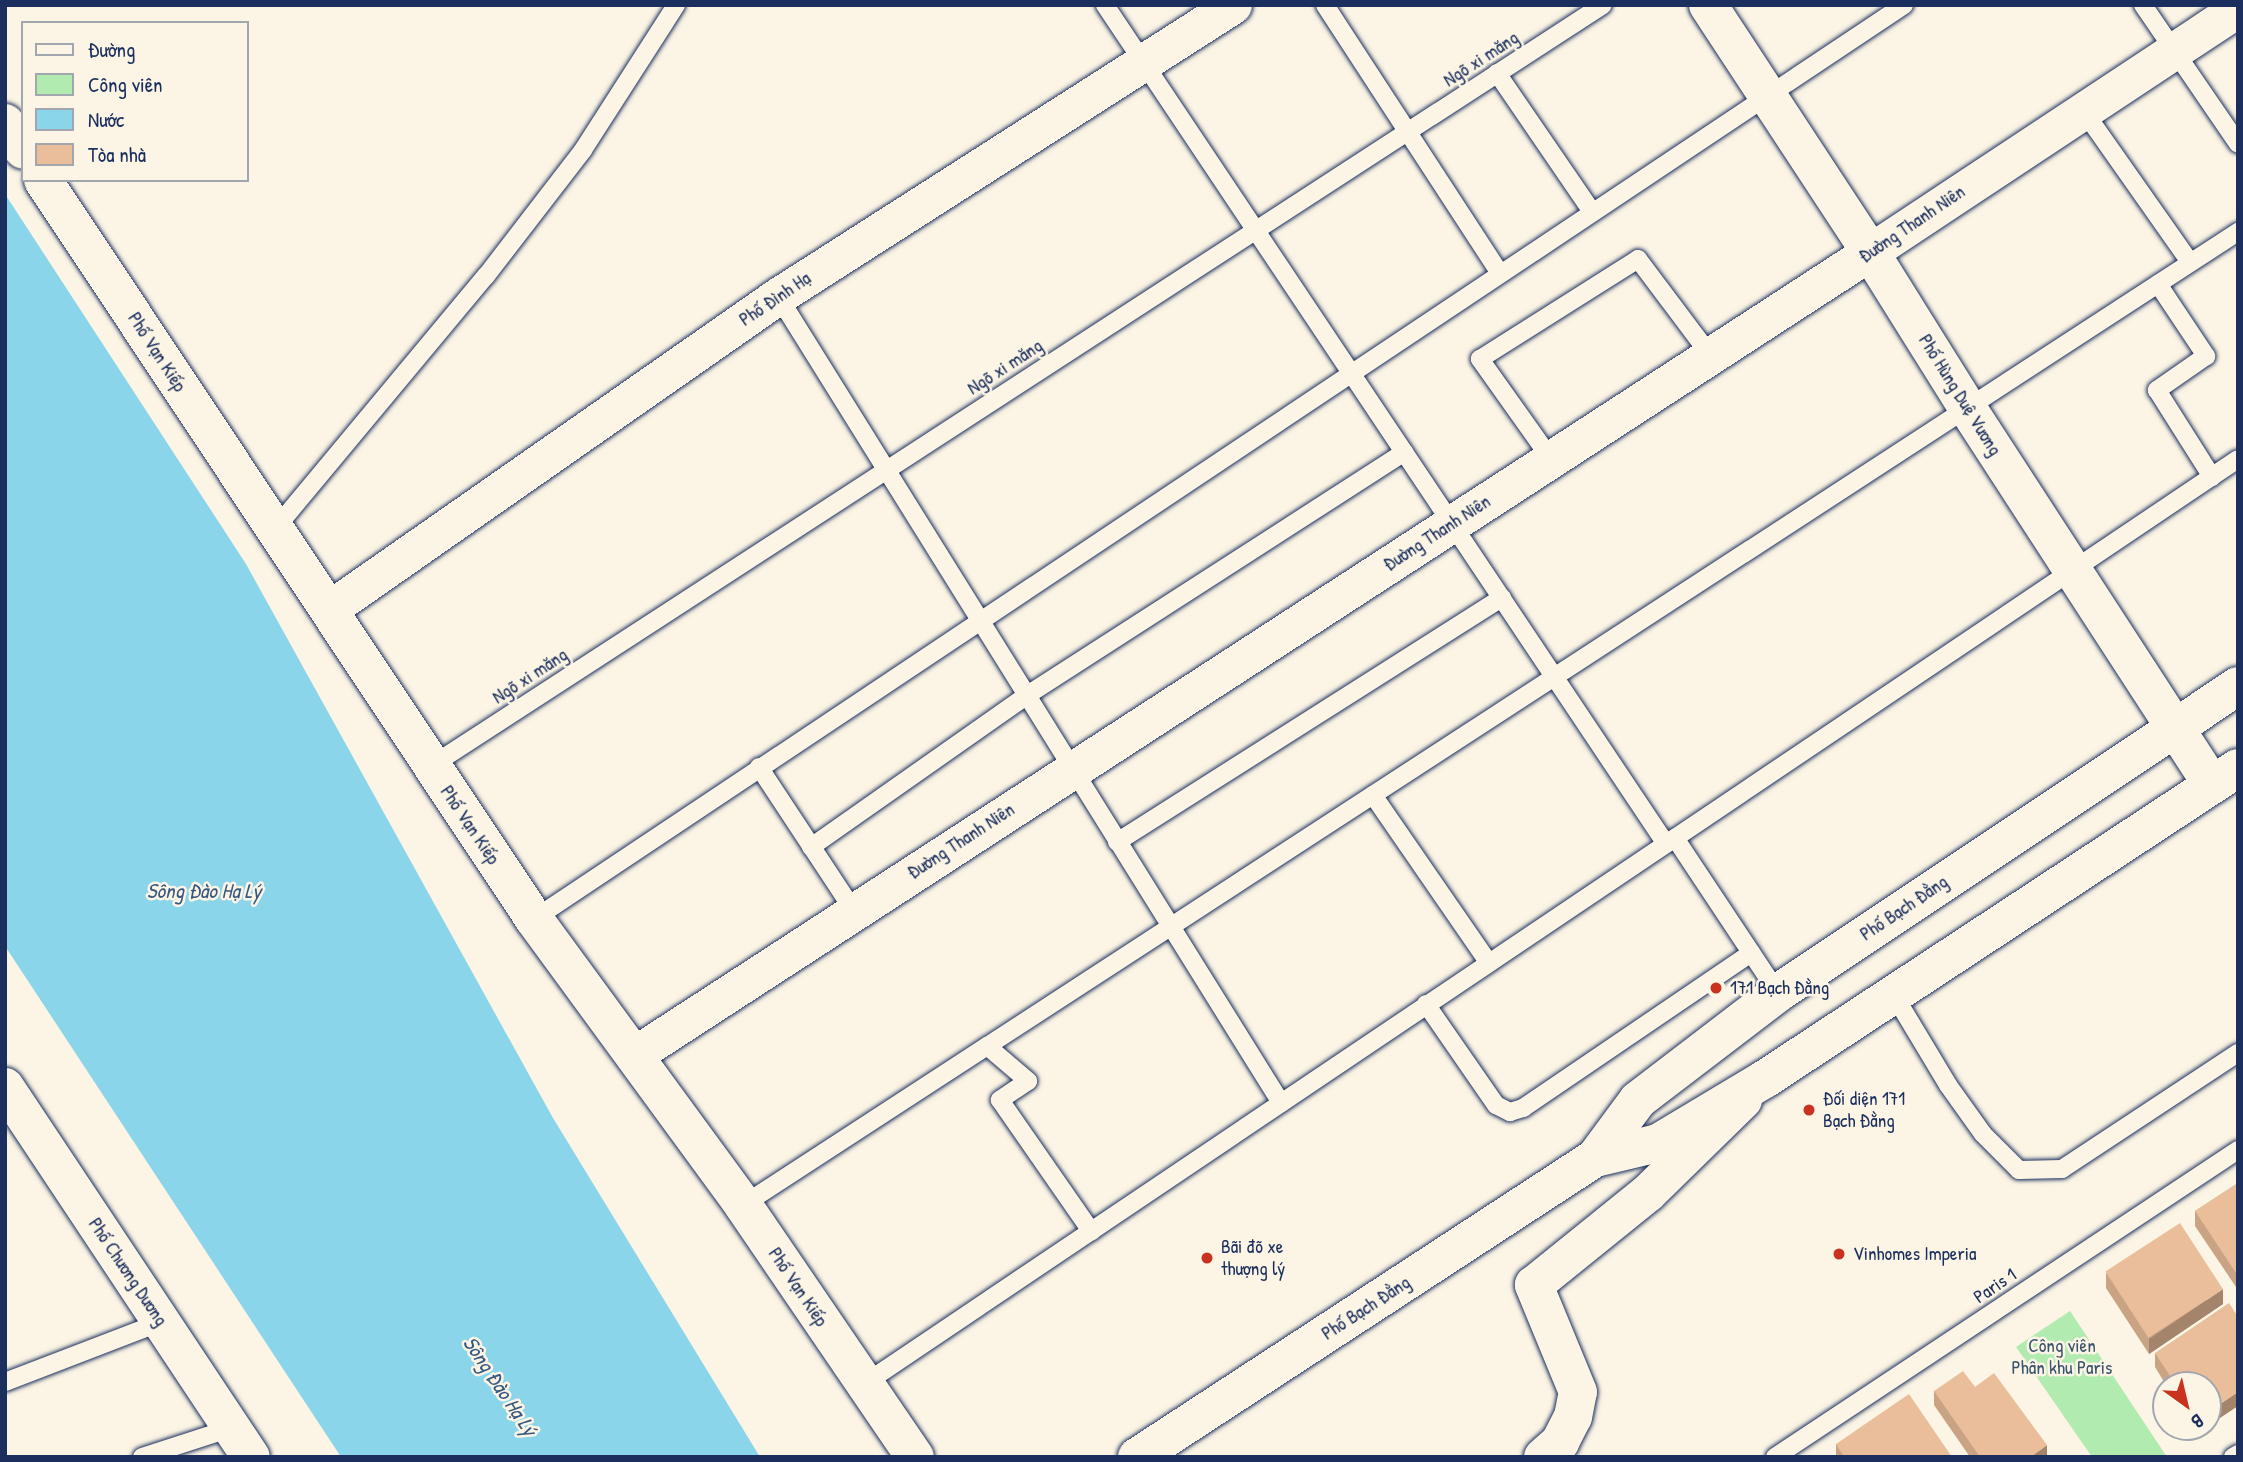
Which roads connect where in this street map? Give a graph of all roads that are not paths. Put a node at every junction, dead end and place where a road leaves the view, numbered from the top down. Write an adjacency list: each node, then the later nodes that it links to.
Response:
1 (676, 5): 37 (lane)
2 (1105, 5): 11 (lane)
3 (1233, 5): 11 (street, Phố Đình Hạ)
4 (1325, 5): 16 (lane)
5 (1603, 5): 12 (lane, Ngõ xi măng)
6 (1707, 5): 13 (street, Phố Hùng Duệ Vương)
7 (1904, 5): 13 (lane)
8 (2143, 5): 10 (lane)
9 (2238, 8): 10 (street, Đường Thanh Niên)
10 (2172, 51): 14 (street, Đường Thanh Niên); 17 (lane)
11 (1144, 63): 21 (lane); 27 (street, Phố Đình Hạ)
12 (1497, 73): 16 (lane, Ngõ xi măng); 20 (lane)
13 (1768, 97): 20 (lane); 23 (street, Phố Hùng Duệ Vương)
14 (2083, 110): 23 (street, Đường Thanh Niên); 24 (lane)
15 (5, 123): 18 (street)
16 (1407, 132): 21 (lane, Ngõ xi măng); 25 (lane)
17 (2238, 144)
18 (21, 147)
19 (44, 182): 37 (street, Phố Vạn Kiếp)
20 (1592, 212): 25 (lane)
21 (1256, 230): 29 (lane); 34 (lane, Ngõ xi măng)
22 (2238, 232): 24 (lane)
23 (1870, 252): 28 (street, Đường Thanh Niên); 30 (street, Phố Hùng Duệ Vương)
24 (2190, 262): 26 (lane)
25 (1500, 273): 29 (lane)
26 (2158, 284): 30 (lane); 35 (lane)
27 (778, 296): 34 (lane); 40 (street, Phố Đình Hạ)
28 (1710, 355): 32 (street, Đường Thanh Niên); 32 (lane)
29 (1351, 373): 31 (lane); 41 (lane)
30 (1968, 409): 38 (street, Phố Hùng Duệ Vương); 42 (lane)
31 (1404, 452): 36 (lane); 44 (lane)
32 (1551, 459): 36 (street, Đường Thanh Niên)
33 (2238, 459): 35 (lane)
34 (886, 469): 41 (lane); 46 (lane, Ngõ xi măng)
35 (2212, 477): 38 (lane)
36 (1452, 523): 39 (lane); 48 (street, Đường Thanh Niên)
37 (274, 530): 40 (street, Phố Vạn Kiếp)
38 (2072, 571): 45 (street, Phố Hùng Duệ Vương); 51 (lane)
39 (1502, 598): 42 (lane); 52 (lane)
40 (328, 610): 46 (street, Phố Vạn Kiếp)
41 (979, 620): 44 (lane); 47 (lane)
42 (1555, 677): 50 (lane); 51 (lane)
43 (2238, 686): 45 (street, Phố Bạch Đằng)
44 (1026, 696): 48 (lane); 53 (lane)
45 (2173, 727): 49 (street, Phố Hùng Duệ Vương); 59 (street, Phố Bạch Đằng)
46 (431, 766): 55 (street, Phố Vạn Kiếp)
47 (759, 767): 53 (lane); 55 (lane)
48 (1073, 769): 52 (lane); 54 (street, Đường Thanh Niên)
49 (2225, 776): 60 (street, Phố Bạch Đằng)
50 (1373, 795): 56 (lane); 58 (lane)
51 (1671, 841): 57 (lane); 58 (lane)
52 (1117, 842): 56 (lane)
53 (811, 847): 54 (lane)
54 (854, 911): 64 (street, Đường Thanh Niên)
55 (534, 919): 64 (street, Phố Vạn Kiếp)
56 (1169, 928): 62 (lane); 67 (lane)
57 (1751, 953): 59 (lane); 61 (lane)
58 (1489, 963): 61 (lane)
59 (1778, 993): 69 (street, Phố Bạch Đằng)
60 (1894, 995): 63 (lane); 65 (street, Phố Bạch Đằng)
61 (1426, 1004): 67 (lane)
62 (988, 1046): 70 (lane); 71 (lane)
63 (2238, 1052)
64 (634, 1055): 70 (street, Phố Vạn Kiếp)
65 (1765, 1079): 69 (street, Phố Bạch Đằng); 80 (street)
66 (5, 1087): 72 (street, Phố Chương Dương)
67 (1281, 1103): 71 (lane)
68 (2238, 1150): 81 (lane, Paris 1)
69 (1582, 1167): 79 (street, Phố Bạch Đằng)
70 (743, 1205): 74 (street, Phố Vạn Kiếp)
71 (1091, 1231): 74 (lane)
72 (160, 1322): 73 (lane); 75 (street, Phố Chương Dương)
73 (5, 1382)
74 (863, 1384): 78 (street, Phố Vạn Kiếp)
75 (241, 1442): 77 (lane)
76 (2238, 1454): 82 (lane)
77 (142, 1457)
78 (915, 1457)
79 (1137, 1457)
80 (1543, 1457)
81 (1775, 1457)
82 (2233, 1457)

